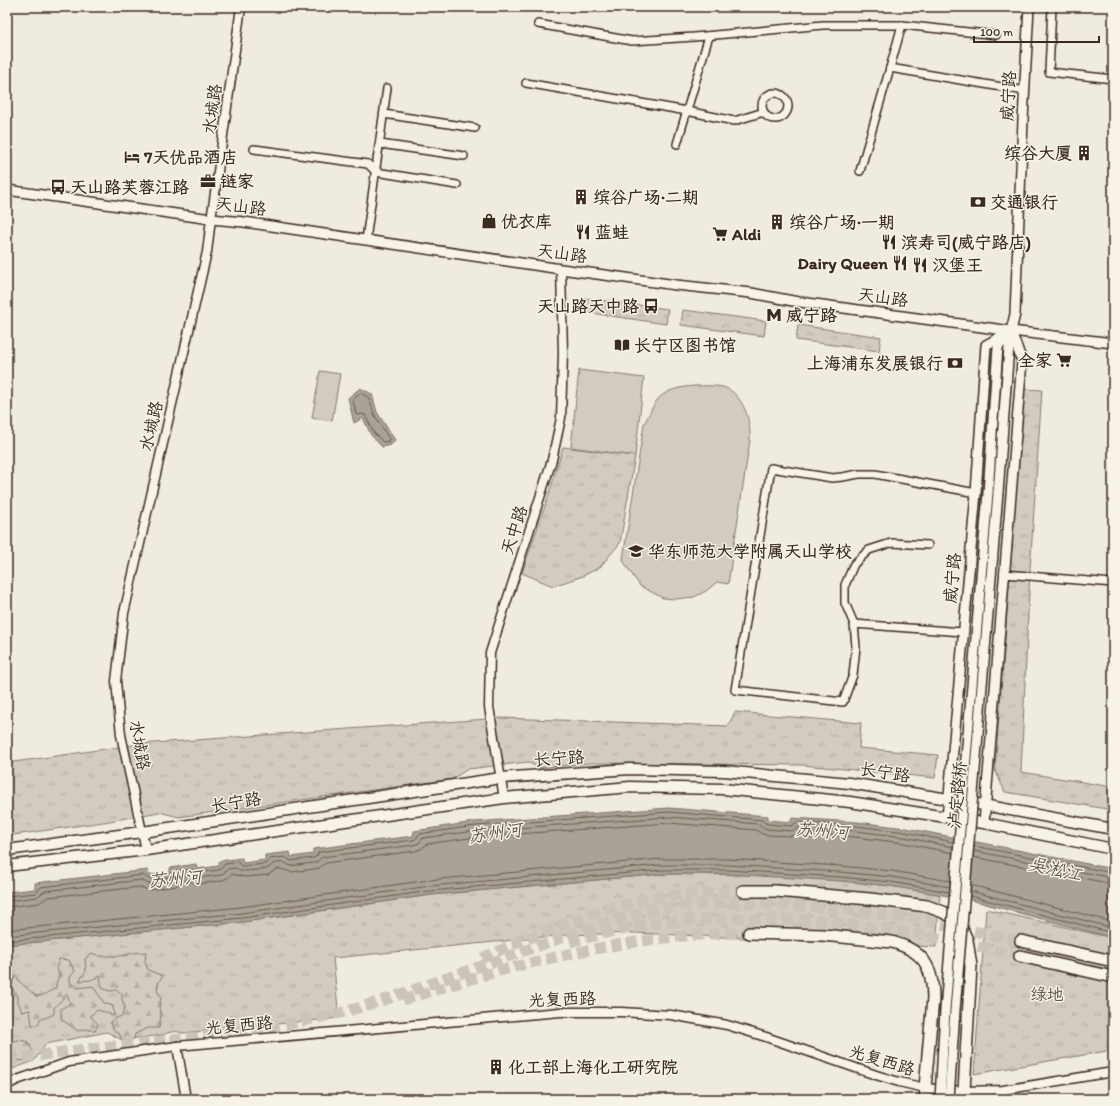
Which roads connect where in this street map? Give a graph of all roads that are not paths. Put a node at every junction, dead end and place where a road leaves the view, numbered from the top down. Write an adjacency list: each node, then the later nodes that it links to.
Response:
1 (241, 7): 25 (street, 水城路)
2 (1029, 7): 12 (main road, 威宁路)
3 (1052, 7): 9 (street)
4 (538, 24): 7 (street)
5 (902, 25): 6 (street); 7 (street); 8 (street)
6 (996, 35)
7 (709, 36): 13 (street)
8 (890, 68): 12 (street); 21 (street)
9 (1113, 79)
10 (526, 83): 13 (street)
11 (387, 88): 15 (street)
12 (1025, 91): 28 (main road, 威宁路)
13 (687, 111): 14 (street); 18 (street)
14 (764, 112)
15 (384, 114): 16 (street); 17 (street)
16 (475, 128)
17 (380, 144): 20 (street); 22 (street)
18 (677, 144)
19 (254, 149): 22 (street)
20 (464, 156)
21 (860, 171)
22 (376, 172): 23 (street); 26 (street)
23 (458, 185)
24 (7, 190): 25 (main road, 天山路)
25 (210, 219): 26 (main road, 天山路); 45 (street, 水城路)
26 (366, 240): 27 (main road, 天山路)
27 (561, 270): 28 (main road, 天山路); 38 (street, 天中路)
28 (1011, 331): 29 (main road, 天山路); 30 (main road, 威宁路); 31 (main road, 威宁路); 32 (main road, 威宁路); 34 (main road)
29 (1113, 343)
30 (976, 493): 36 (street); 37 (main road, 威宁路)
31 (988, 493): 62 (main road, 泸定路桥, bridge)
32 (998, 493): 63 (main road, 泸定路桥, bridge)
33 (928, 545): 36 (street)
34 (1004, 574): 35 (street); 41 (main road)
35 (1113, 583)
36 (854, 624): 37 (street)
37 (963, 632): 40 (main road, 威宁路)
38 (501, 778): 39 (street, 天中路); 40 (main road, 长宁路); 45 (main road, 长宁路)
39 (504, 798): 42 (main road, 长宁路); 48 (main road, 长宁路)
40 (949, 799): 41 (main road, 长宁路); 42 (main road, 威宁路)
41 (986, 805): 43 (main road); 44 (main road, 长宁路)
42 (948, 818): 43 (main road, 长宁路)
43 (984, 823): 46 (main road, 长宁路)
44 (1113, 829)
45 (142, 832): 47 (main road, 长宁路); 48 (street, 水城路)
46 (1113, 849)
47 (7, 850)
48 (146, 850): 49 (main road, 长宁路)
49 (7, 866)
50 (743, 891): 60 (highway)
51 (749, 933): 59 (highway)
52 (1021, 941): 54 (highway)
53 (1020, 956): 55 (highway)
54 (1113, 961)
55 (1113, 977)
56 (177, 1046): 58 (street, 光复西路); 59 (street, 光复西路); 61 (street)
57 (1113, 1072): 60 (street, 光复西路)
58 (7, 1085)
59 (924, 1093): 60 (street, 光复西路)
60 (964, 1095)
61 (186, 1099)
62 (940, 1099)
63 (949, 1099)

